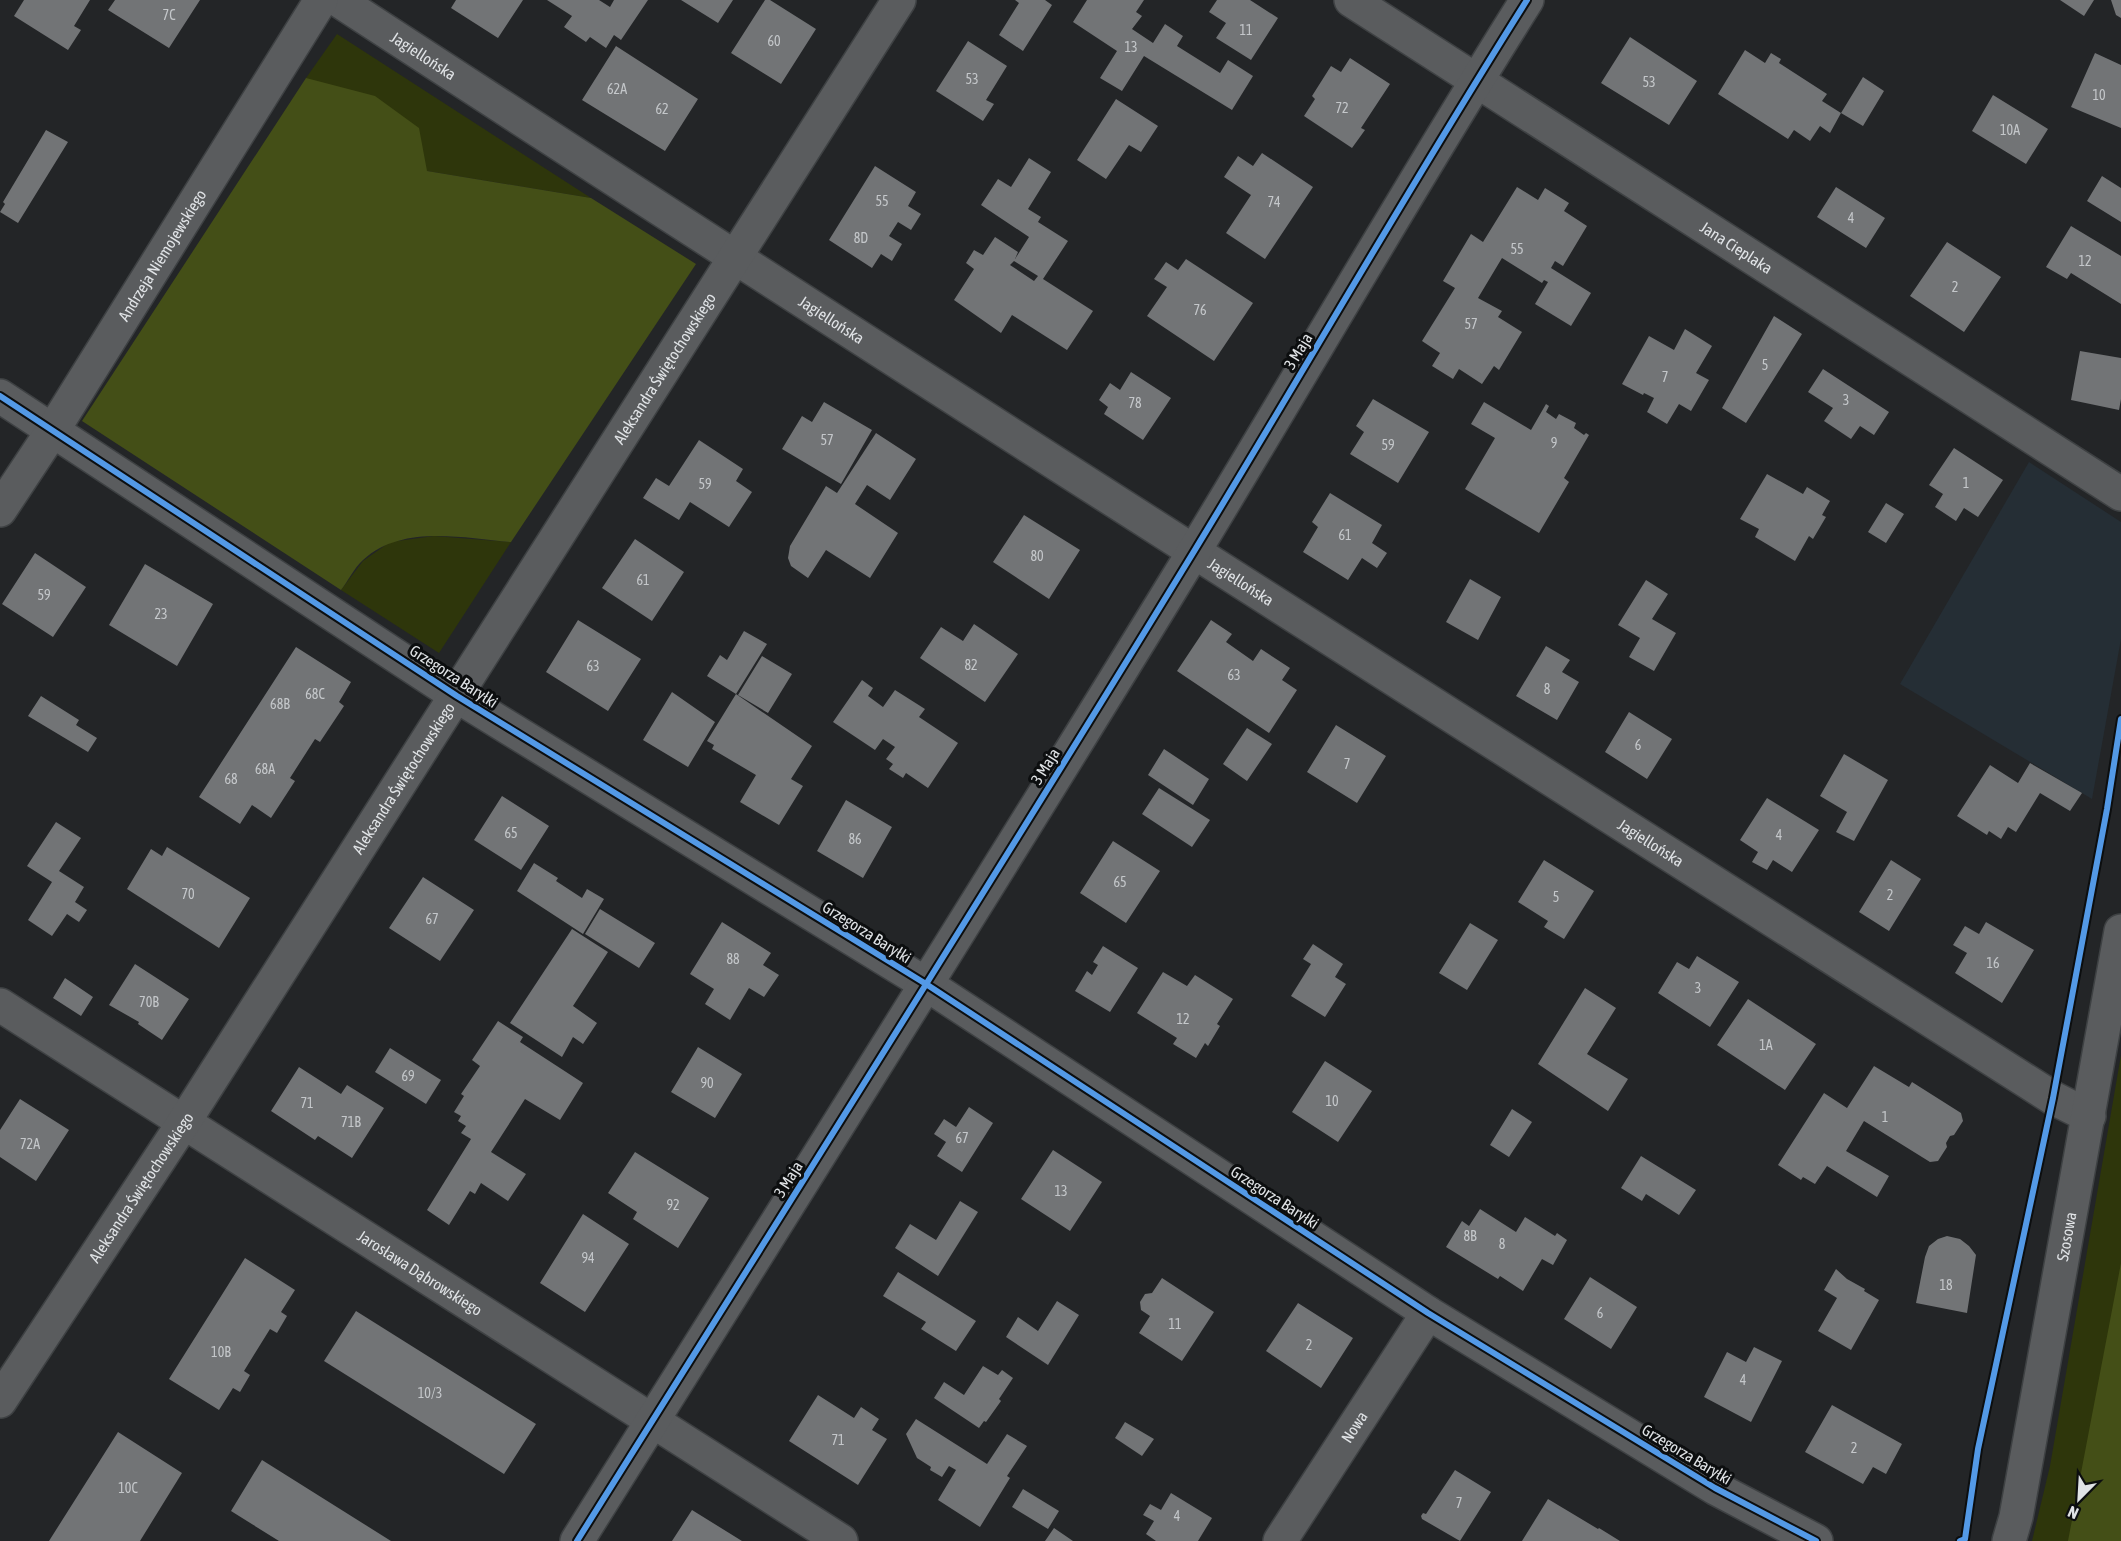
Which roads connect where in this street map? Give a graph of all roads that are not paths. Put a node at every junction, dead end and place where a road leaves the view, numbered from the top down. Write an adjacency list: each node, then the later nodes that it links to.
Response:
1 (321, 0): 9 (street, Andrzeja Niemojewskiego)
2 (338, 0): 7 (street, Jagiellońska)
3 (899, 0): 7 (street, Aleksandra Świętochowskiego)
4 (1351, 0): 6 (street, Jana Cieplaka)
5 (1527, 0): 6 (street, 3 Maja)
6 (1477, 80): 10 (street, Jana Cieplaka); 12 (street, 3 Maja)
7 (733, 258): 12 (street, Jagiellońska); 13 (street, Aleksandra Świętochowskiego)
8 (0, 396): 9 (street, Grzegorza Baryłki)
9 (53, 430): 11 (street, Andrzeja Niemojewskiego); 13 (street, Grzegorza Baryłki)
10 (2121, 494)
11 (0, 510)
12 (1193, 552): 15 (street, 3 Maja); 17 (street, Jagiellońska)
13 (458, 696): 15 (street, Grzegorza Baryłki); 18 (street, Aleksandra Świętochowskiego)
14 (2121, 930): 17 (street, Szosowa)
15 (926, 984): 19 (street, Grzegorza Baryłki); 21 (street, 3 Maja)
16 (0, 1005): 18 (street, Jarosława Dąbrowskiego)
17 (2089, 1116): 26 (street, Szosowa)
18 (184, 1122): 20 (street, Aleksandra Świętochowskiego); 21 (street, Jarosława Dąbrowskiego)
19 (1428, 1313): 24 (street, Nowa); 25 (street, Grzegorza Baryłki)
20 (0, 1401)
21 (652, 1421): 22 (street, 3 Maja); 23 (street, Jarosława Dąbrowskiego)
22 (577, 1541)
23 (841, 1541)
24 (1280, 1541)
25 (1816, 1541)
26 (2009, 1541)

